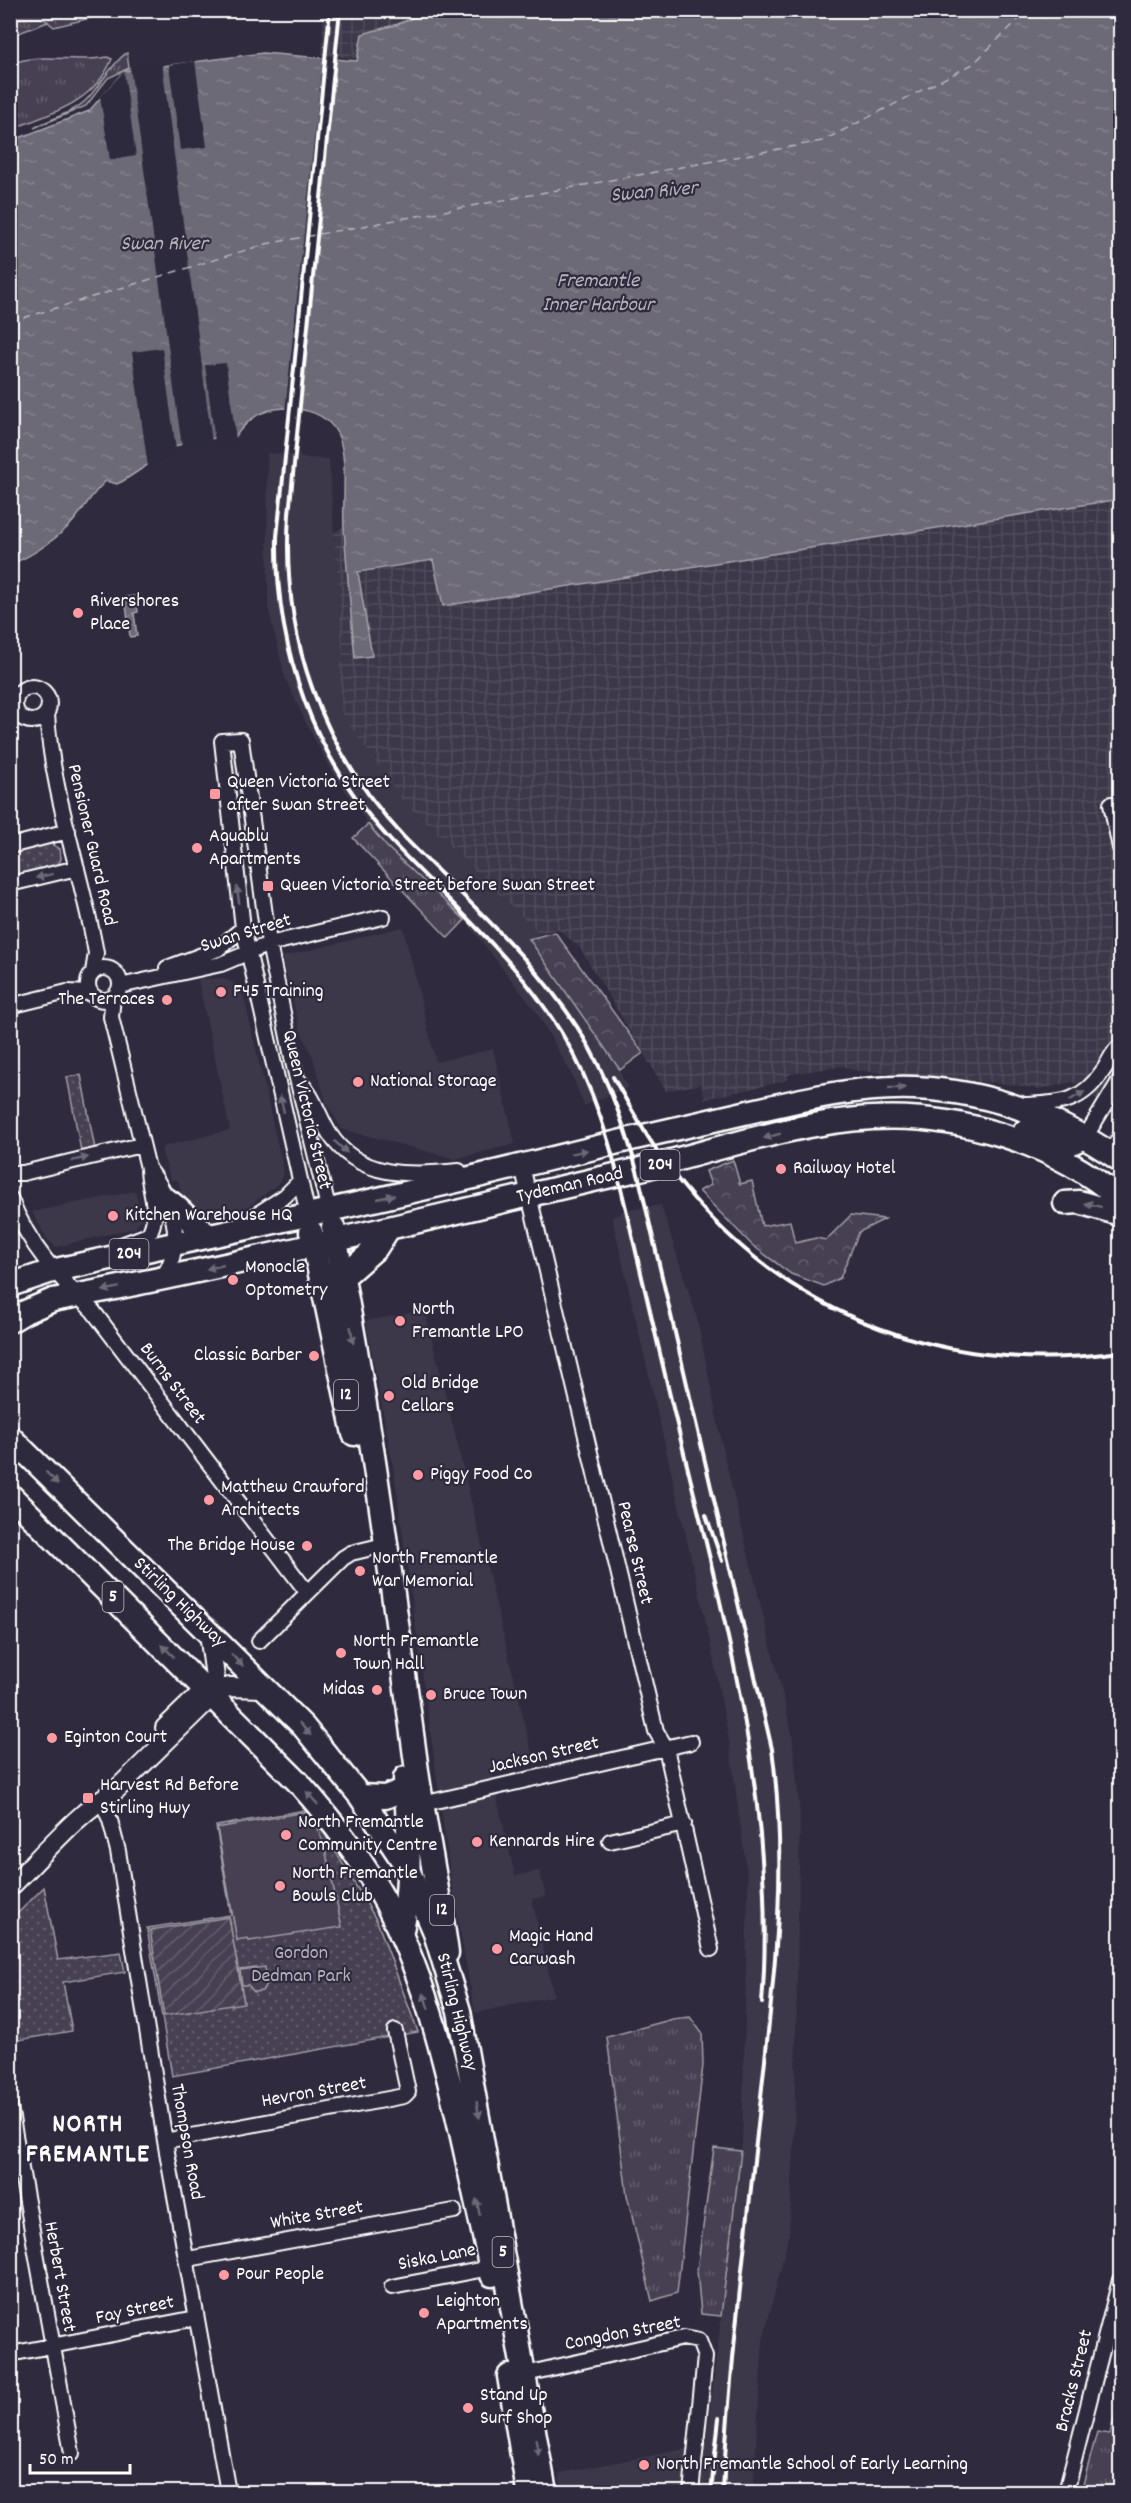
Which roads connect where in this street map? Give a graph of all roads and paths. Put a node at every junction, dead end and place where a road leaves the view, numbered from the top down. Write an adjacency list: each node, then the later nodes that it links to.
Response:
1 (13, 704): 2 (street); 3 (street)
2 (47, 714): 3 (street); 4 (street, Pensioner Guard Road)
3 (19, 720): 4 (street, Pensioner Guard Road)
4 (49, 746): 6 (street, Pensioner Guard Road)
5 (1111, 804): 8 (street)
6 (68, 831): 7 (street); 9 (street, Pensioner Guard Road)
7 (10, 846)
8 (1120, 849)
9 (77, 868): 10 (street, one-way to 10); 15 (street, Pensioner Guard Road)
10 (10, 884)
11 (383, 917): 13 (street, Swan Street)
12 (243, 928): 13 (street, Queen Victoria Street / 12, one-way to 13); 14 (street, Queen Victoria Street / 12); 15 (street, Swan Street)
13 (269, 944): 14 (street, Swan Street); 19 (street, Queen Victoria Street / 12)
14 (248, 953): 15 (street, Swan Street); 28 (street, Queen Victoria Street / 12, one-way to 14)
15 (104, 984): 16 (street, Swan Street); 23 (street, Pensioner Guard Road)
16 (10, 1006)
17 (1120, 1046): 20 (street, one-way to 17)
18 (1120, 1080): 22 (street)
19 (299, 1081): 25 (street, one-way to 25); 35 (street, Queen Victoria Street / 12)
20 (1020, 1106): 22 (main road, Tydeman Road / 204); 25 (main road, Tydeman Road / 204, one-way to 20)
21 (939, 1122): 22 (main road); 30 (main road, Tydeman Road / 204, one-way to 30); 32 (main road, Tydeman Road / 204)
22 (1086, 1136): 24 (main road, Tydeman Road / 204)
23 (141, 1145): 26 (street, Pensioner Guard Road); 27 (street, one-way to 23)
24 (1117, 1150)
25 (522, 1166): 30 (street, Pearse Street); 35 (main road, Tydeman Road / 204, one-way to 25)
26 (148, 1168): 33 (street, Pensioner Guard Road); 42 (street, Pensioner Guard Road)
27 (17, 1173): 29 (street)
28 (300, 1181): 35 (street, Queen Victoria Street / 12); 38 (street)
29 (10, 1193)
30 (530, 1196): 37 (main road, Tydeman Road / 204); 58 (street, Pearse Street)
31 (10, 1198): 43 (street, Burns Street)
32 (1120, 1198)
33 (167, 1200): 39 (main road); 40 (street, Pensioner Guard Road)
34 (1065, 1203): 36 (main road, one-way to 34)
35 (319, 1213): 38 (main road, Tydeman Road / 204); 41 (main road, Queen Victoria Street / 12)
36 (1120, 1214)
37 (388, 1228): 41 (main road, Tydeman Road / 204); 44 (main road)
38 (233, 1231): 39 (main road, Tydeman Road / 204)
39 (210, 1236): 40 (main road, Tydeman Road / 204)
40 (177, 1243): 42 (main road, Tydeman Road / 204); 45 (street)
41 (324, 1243): 44 (main road, Queen Victoria Street / 12); 45 (main road, Tydeman Road / 204, one-way to 45); 51 (main road, Queen Victoria Street / 12)
42 (80, 1265): 43 (main road, Tydeman Road / 204)
43 (52, 1271): 46 (main road, Tydeman Road / 204); 47 (street, Burns Street)
44 (343, 1277): 51 (main road, Queen Victoria Street / 12, one-way to 51)
45 (162, 1279): 47 (main road, Tydeman Road / 204, one-way to 47)
46 (10, 1285)
47 (77, 1296): 48 (main road, Tydeman Road / 204); 52 (street, Burns Street)
48 (10, 1322)
49 (10, 1437): 53 (main road, Stirling Highway / 5, one-way to 53)
50 (10, 1495): 56 (main road, Stirling Highway / 5, one-way to 50)
51 (382, 1545): 52 (street); 61 (main road, Queen Victoria Street / 12)
52 (308, 1592): 54 (street)
53 (209, 1632): 55 (main road, Stirling Highway / 5, one-way to 55); 56 (street)
54 (259, 1641)
55 (264, 1688): 56 (street); 59 (main road, Stirling Highway / 5, one-way to 59)
56 (210, 1692): 60 (street); 66 (main road, Stirling Highway / 5, one-way to 56)
57 (691, 1742): 58 (street, Jackson Street)
58 (666, 1748): 61 (street, Jackson Street); 62 (street, Pearse Street)
59 (360, 1796): 61 (main road); 64 (main road, Stirling Highway / 5)
60 (101, 1799): 65 (street); 71 (street, Thompson Road)
61 (411, 1800): 64 (main road, Queen Victoria Street / 12); 68 (main road, Queen Victoria Street / 12)
62 (684, 1824): 63 (street); 67 (street, Pearse Street)
63 (610, 1841)
64 (407, 1867): 66 (main road, 12); 68 (main road, Stirling Highway / 5)
65 (10, 1887)
66 (400, 1935): 74 (main road, Stirling Highway / 5, one-way to 66)
67 (711, 1949)
68 (452, 1985): 80 (main road, Stirling Highway / 5, one-way to 80)
69 (395, 2031): 71 (street, Hevron Street)
70 (10, 2107): 78 (street, Herbert Street)
71 (165, 2141): 73 (street, Thompson Road)
72 (454, 2211): 73 (street, White Street)
73 (188, 2259): 77 (street, Thompson Road)
74 (490, 2268): 76 (street, Siska Lane); 80 (main road, Stirling Highway / 5)
75 (1120, 2280): 86 (street, Bracks Street)
76 (392, 2287)
77 (196, 2318): 78 (street, Fay Street); 82 (street, Thompson Road)
78 (52, 2348): 79 (street, Fay Street); 81 (street, Herbert Street)
79 (10, 2354)
80 (517, 2376): 83 (main road, Stirling Highway / 5); 84 (main road, Stirling Highway / 5, one-way to 84); 85 (street, Congdon Street)
81 (72, 2453)
82 (228, 2493)
83 (528, 2493)
84 (545, 2493)
85 (691, 2493)
86 (1066, 2493)

